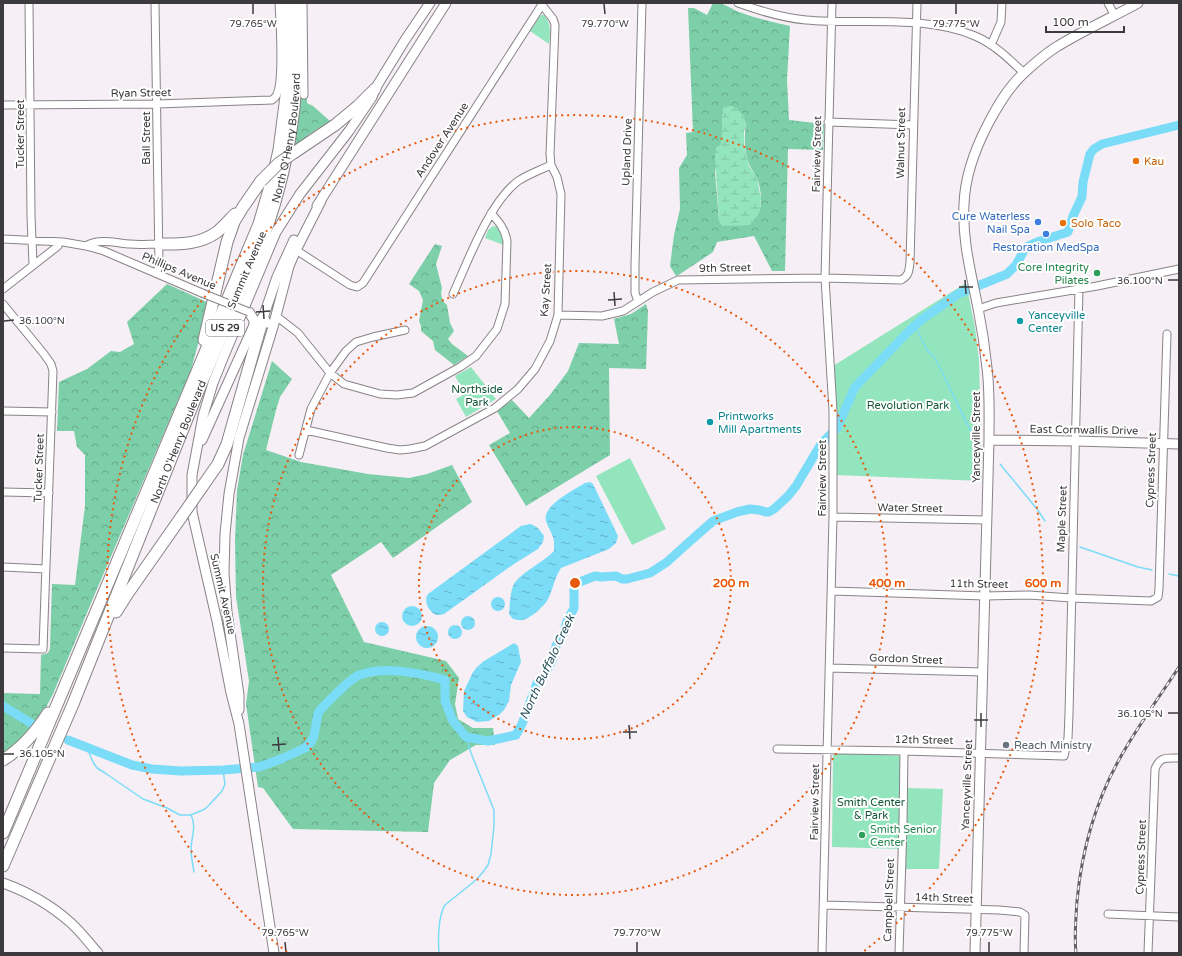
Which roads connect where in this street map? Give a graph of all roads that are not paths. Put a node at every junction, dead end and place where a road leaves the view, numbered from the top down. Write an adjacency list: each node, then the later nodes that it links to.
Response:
1 (29, 3): 27 (street, Tucker Street)
2 (155, 3): 28 (street, Ball Street)
3 (279, 3): 28 (street, Ryan Street)
4 (287, 3): 62 (highway, North O'Henry Boulevard / US 29)
5 (296, 3): 83 (highway, North O'Henry Boulevard / US 29)
6 (303, 3): 26 (street)
7 (430, 3): 23 (main road, Summit Avenue)
8 (446, 3): 24 (main road, Summit Avenue)
9 (642, 3): 50 (street, Upland Drive)
10 (738, 3): 17 (street)
11 (832, 3): 19 (street, Fairview Street)
12 (917, 3): 20 (street, Walnut Street)
13 (1002, 3): 21 (street)
14 (1108, 3): 18 (street)
15 (1138, 3): 18 (main road, Yanceyville Street)
16 (542, 4): 32 (street, Kay Street); 41 (street, Andover Avenue)
17 (748, 5): 19 (street)
18 (1115, 16): 22 (main road, Yanceyville Street)
19 (831, 21): 20 (street); 30 (street, Fairview Street)
20 (916, 23): 21 (street); 31 (street, Walnut Street)
21 (991, 45): 22 (street)
22 (1024, 73): 52 (main road, Yanceyville Street)
23 (382, 78): 24 (main road); 25 (main road, Summit Avenue)
24 (394, 85): 33 (main road, Summit Avenue)
25 (375, 89): 34 (highway, bridge); 72 (main road, Summit Avenue)
26 (304, 95)
27 (31, 104): 28 (street, Ryan Street); 29 (street, Ryan Street); 37 (street, Tucker Street)
28 (157, 104): 39 (street, Ball Street)
29 (3, 105)
30 (828, 122): 31 (street); 45 (street, Fairview Street)
31 (913, 125): 46 (street, Walnut Street)
32 (551, 165): 35 (street); 54 (street, Kay Street)
33 (321, 201): 41 (main road, Summit Avenue); 56 (main road, Summit Avenue)
34 (243, 207): 39 (highway); 62 (highway)
35 (491, 214): 49 (street); 61 (street)
36 (3, 239): 37 (street, Phillips Avenue)
37 (32, 241): 38 (street, Phillips Avenue); 42 (street, Tucker Street)
38 (58, 242): 40 (street, Phillips Avenue); 42 (street)
39 (158, 244): 40 (street, Phillips Avenue); 44 (street, Ball Street)
40 (86, 246): 44 (street, Phillips Avenue)
41 (296, 250): 55 (main road, Summit Avenue)
42 (33, 264): 47 (street)
43 (1179, 269): 48 (street)
44 (157, 273): 53 (street, Phillips Avenue, bridge)
45 (825, 278): 46 (street, 9th Street); 50 (street, 9th Street); 75 (street, Fairview Street)
46 (901, 280)
47 (3, 288)
48 (1079, 288): 52 (street); 68 (street, Maple Street)
49 (453, 294)
50 (638, 302): 54 (street, 9th Street)
51 (3, 304): 65 (street, Tucker Street)
52 (977, 306): 67 (main road, Yanceyville Street)
53 (249, 312): 56 (street, Phillips Avenue); 72 (main road)
54 (558, 315): 66 (street, Kay Street)
55 (276, 316): 57 (main road, Summit Avenue); 58 (street)
56 (263, 318): 63 (main road); 83 (highway, bridge)
57 (273, 327): 58 (street); 63 (main road, Summit Avenue)
58 (290, 327): 61 (street)
59 (405, 330): 61 (street)
60 (1167, 334): 69 (street, Cypress Street)
61 (330, 372): 66 (street)
62 (195, 376): 87 (highway, North O'Henry Boulevard / US 29)
63 (254, 389): 88 (main road, Summit Avenue)
64 (3, 411): 65 (street)
65 (52, 412): 74 (street, Tucker Street)
66 (306, 430): 71 (street)
67 (989, 440): 68 (main road, East Cornwallis Drive); 76 (main road, Yanceyville Street)
68 (1076, 441): 69 (main road, East Cornwallis Drive); 81 (street, Maple Street)
69 (1163, 444): 70 (main road, East Cornwallis Drive); 82 (street, Cypress Street)
70 (1179, 444)
71 (299, 455)
72 (194, 461): 88 (main road, Summit Avenue)
73 (3, 492): 74 (street)
74 (49, 493): 78 (street, Tucker Street)
75 (833, 517): 76 (street, Water Street); 79 (street, Fairview Street)
76 (987, 520): 80 (main road, Yanceyville Street)
77 (3, 567): 78 (street)
78 (46, 569): 84 (street, Tucker Street)
79 (832, 591): 80 (street, 11th Street); 85 (street, Fairview Street)
80 (985, 596): 81 (street, 11th Street); 86 (main road, Yanceyville Street)
81 (1071, 598): 82 (street, 11th Street); 91 (street, Maple Street)
82 (1151, 601)
83 (99, 640): 97 (highway, North O'Henry Boulevard / US 29)
84 (3, 648)
85 (829, 668): 86 (street, Gordon Street); 90 (street, Fairview Street)
86 (983, 672): 93 (main road, Yanceyville Street)
87 (61, 695): 95 (highway); 96 (highway, North O'Henry Boulevard / US 29)
88 (239, 724): 108 (main road, Summit Avenue)
89 (777, 749): 90 (street, 12th Street)
90 (828, 750): 92 (street, 12th Street); 99 (street, Fairview Street)
91 (1065, 750): 93 (street, 12th Street)
92 (904, 751): 93 (street, 12th Street); 100 (street, Campbell Street)
93 (980, 753): 101 (main road, Yanceyville Street)
94 (1179, 758): 103 (street, Cypress Street)
95 (3, 760)
96 (3, 832)
97 (3, 866)
98 (3, 883): 105 (main road)
99 (824, 905): 100 (street, 14th Street); 109 (street, Fairview Street)
100 (900, 908): 101 (street, 14th Street); 110 (street, Campbell Street)
101 (976, 910): 111 (main road, Yanceyville Street); 112 (street, 14th Street)
102 (1108, 914): 103 (street)
103 (1150, 916): 104 (street); 113 (street, Cypress Street)
104 (1179, 917)
105 (84, 937): 106 (main road); 107 (main road)
106 (88, 953)
107 (98, 953)
108 (274, 953)
109 (822, 953)
110 (899, 953)
111 (975, 953)
112 (1024, 953)
113 (1148, 953)

